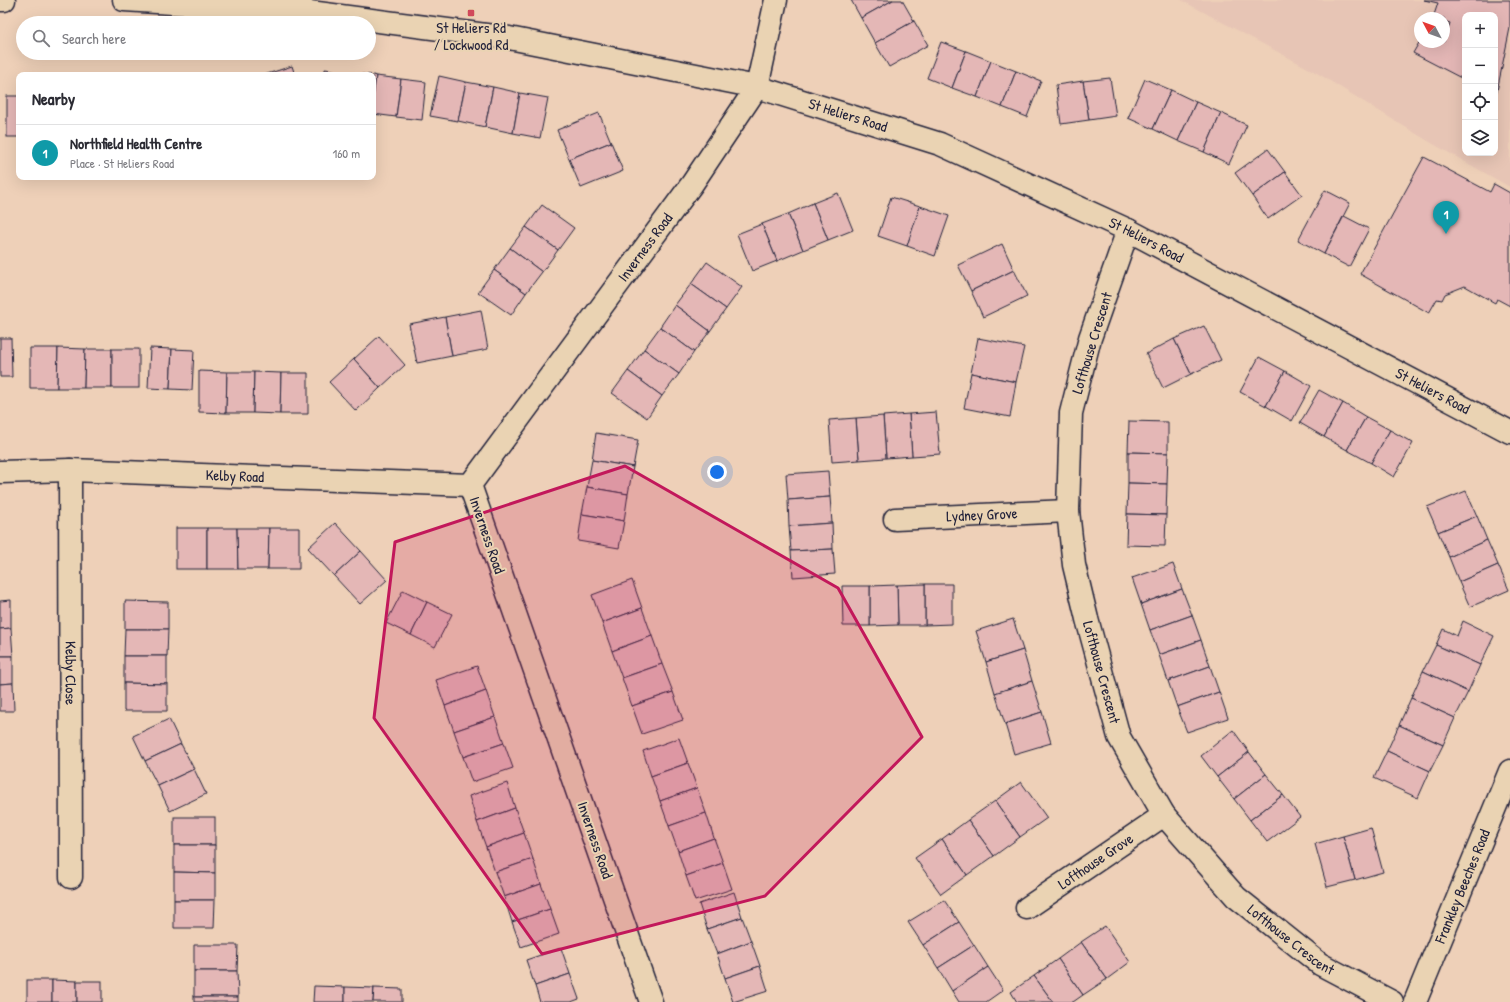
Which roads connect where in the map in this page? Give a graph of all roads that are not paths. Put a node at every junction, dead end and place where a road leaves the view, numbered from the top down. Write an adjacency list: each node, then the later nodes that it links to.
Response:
1 (0, 0): 2 (street)
2 (4, 0)
3 (124, 0): 5 (street, St Heliers Road)
4 (776, 0): 7 (street)
5 (334, 16)
6 (376, 21): 7 (street, St Heliers Road)
7 (757, 88): 8 (street, St Heliers Road); 12 (street, Inverness Road)
8 (1128, 230): 9 (street, St Heliers Road); 13 (street, Lofthouse Crescent)
9 (1510, 432)
10 (70, 470): 11 (street, Kelby Road); 12 (street, Kelby Road); 17 (street, Kelby Close)
11 (0, 472)
12 (470, 485): 19 (street, Inverness Road)
13 (1068, 511): 14 (street, Lydney Grove); 16 (street, Lofthouse Crescent)
14 (895, 519)
15 (1510, 771): 21 (street, Frankley Beeches Road)
16 (1164, 815): 18 (street, Lofthouse Grove); 20 (street, Lofthouse Crescent)
17 (71, 877)
18 (1027, 908)
19 (651, 1002)
20 (1392, 1002)
21 (1415, 1002)

